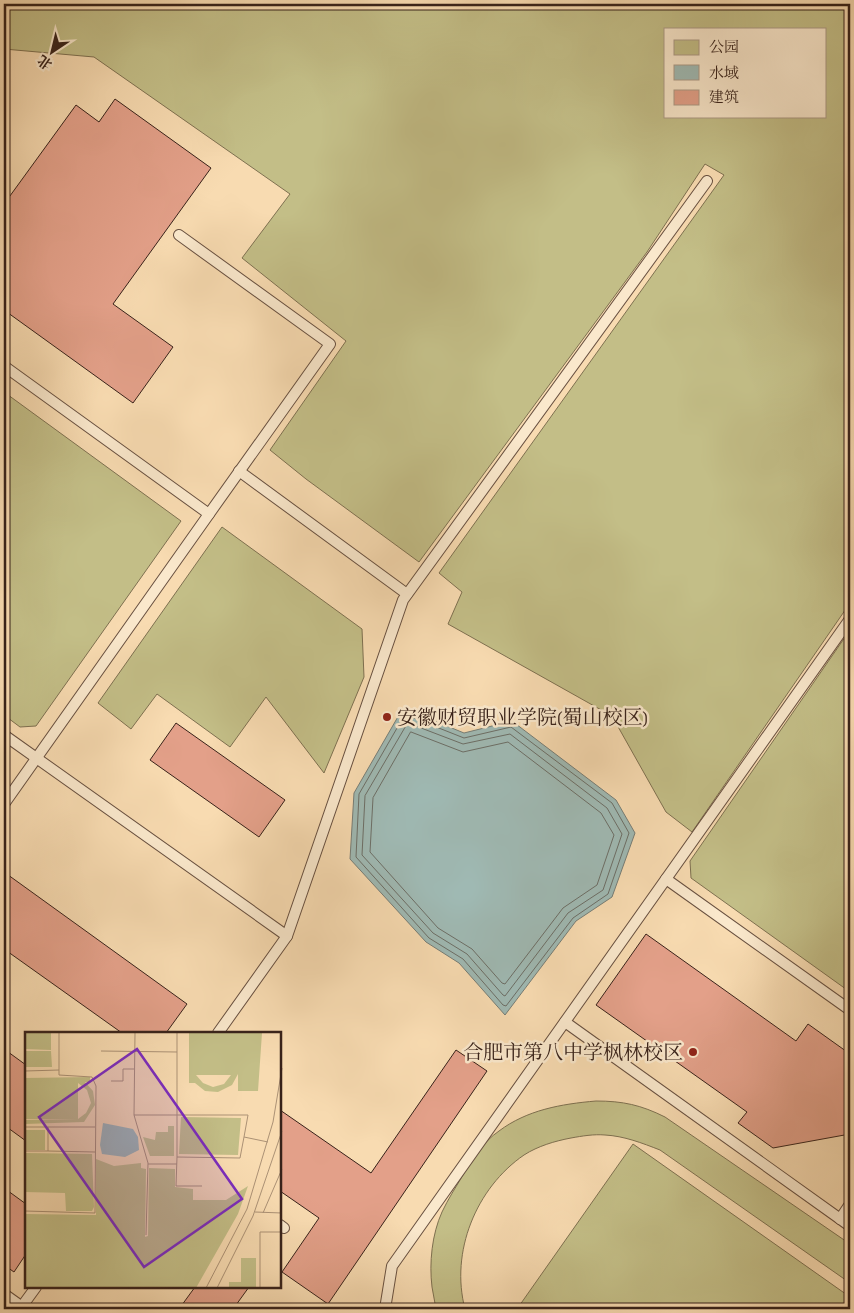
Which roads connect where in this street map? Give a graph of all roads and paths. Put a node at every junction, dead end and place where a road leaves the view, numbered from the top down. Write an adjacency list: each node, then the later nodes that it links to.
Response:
1 (707, 181): 6 (lane)
2 (180, 234): 4 (lane)
3 (4, 366): 5 (lane)
4 (239, 471): 5 (lane); 6 (lane)
5 (209, 514): 9 (lane)
6 (407, 594): 12 (lane)
7 (850, 618): 11 (lane)
8 (4, 735): 9 (lane)
9 (36, 758): 10 (lane); 12 (lane)
10 (4, 804)
11 (666, 879): 13 (lane); 14 (lane)
12 (286, 936): 15 (lane)
13 (850, 1010)
14 (564, 1022): 17 (lane); 22 (lane)
15 (219, 1032)
16 (850, 1204): 17 (lane)
17 (840, 1219): 18 (lane)
18 (850, 1226)
19 (35, 1288): 21 (lane)
20 (4, 1294): 21 (lane)
21 (23, 1308)
22 (385, 1309)

